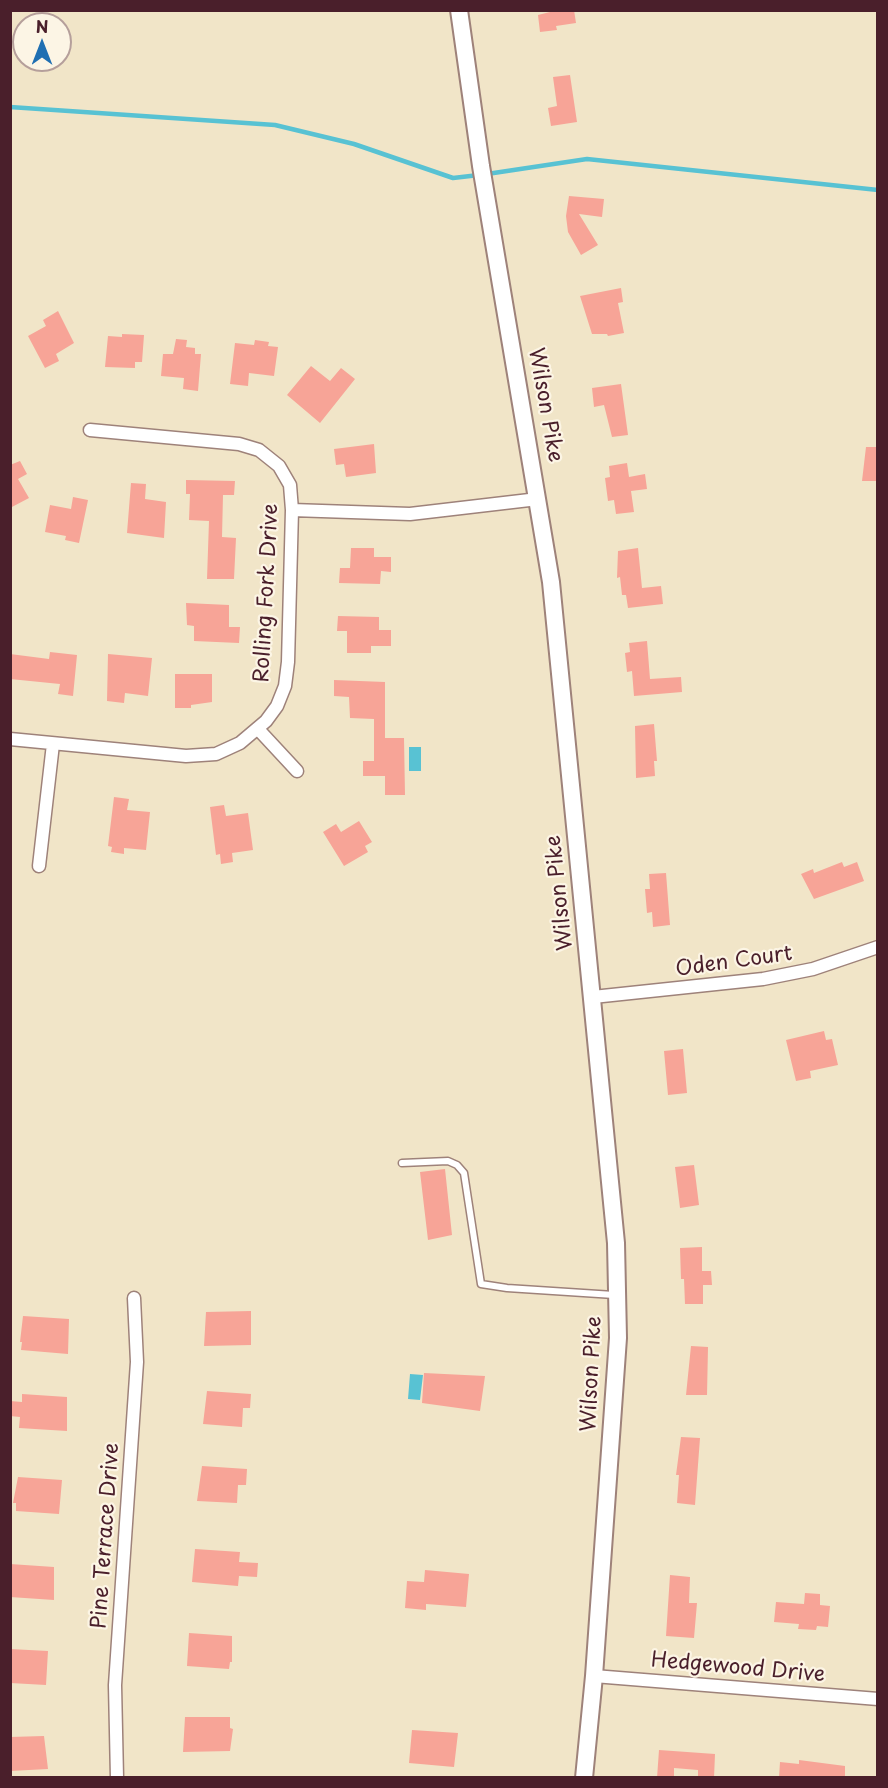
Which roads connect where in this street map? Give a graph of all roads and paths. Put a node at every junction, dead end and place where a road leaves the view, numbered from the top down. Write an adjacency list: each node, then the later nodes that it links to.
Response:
1 (459, 10): 3 (main road, Wilson Pike)
2 (90, 430): 4 (street, Rolling Fork Drive)
3 (538, 499): 4 (street); 11 (main road, Wilson Pike)
4 (292, 510): 5 (street, Rolling Fork Drive)
5 (258, 729): 7 (street, Rolling Fork Drive); 8 (street)
6 (10, 739): 7 (street, Rolling Fork Drive)
7 (53, 744): 9 (street)
8 (297, 771)
9 (39, 866)
10 (878, 947): 11 (street, Oden Court)
11 (593, 997): 13 (main road, Wilson Pike)
12 (402, 1163): 13 (lane)
13 (618, 1295): 15 (main road, Wilson Pike)
14 (134, 1298): 17 (street, Pine Terrace Drive)
15 (594, 1676): 16 (street, Hedgewood Drive); 18 (main road, Wilson Pike)
16 (878, 1699)
17 (117, 1778)
18 (584, 1778)

